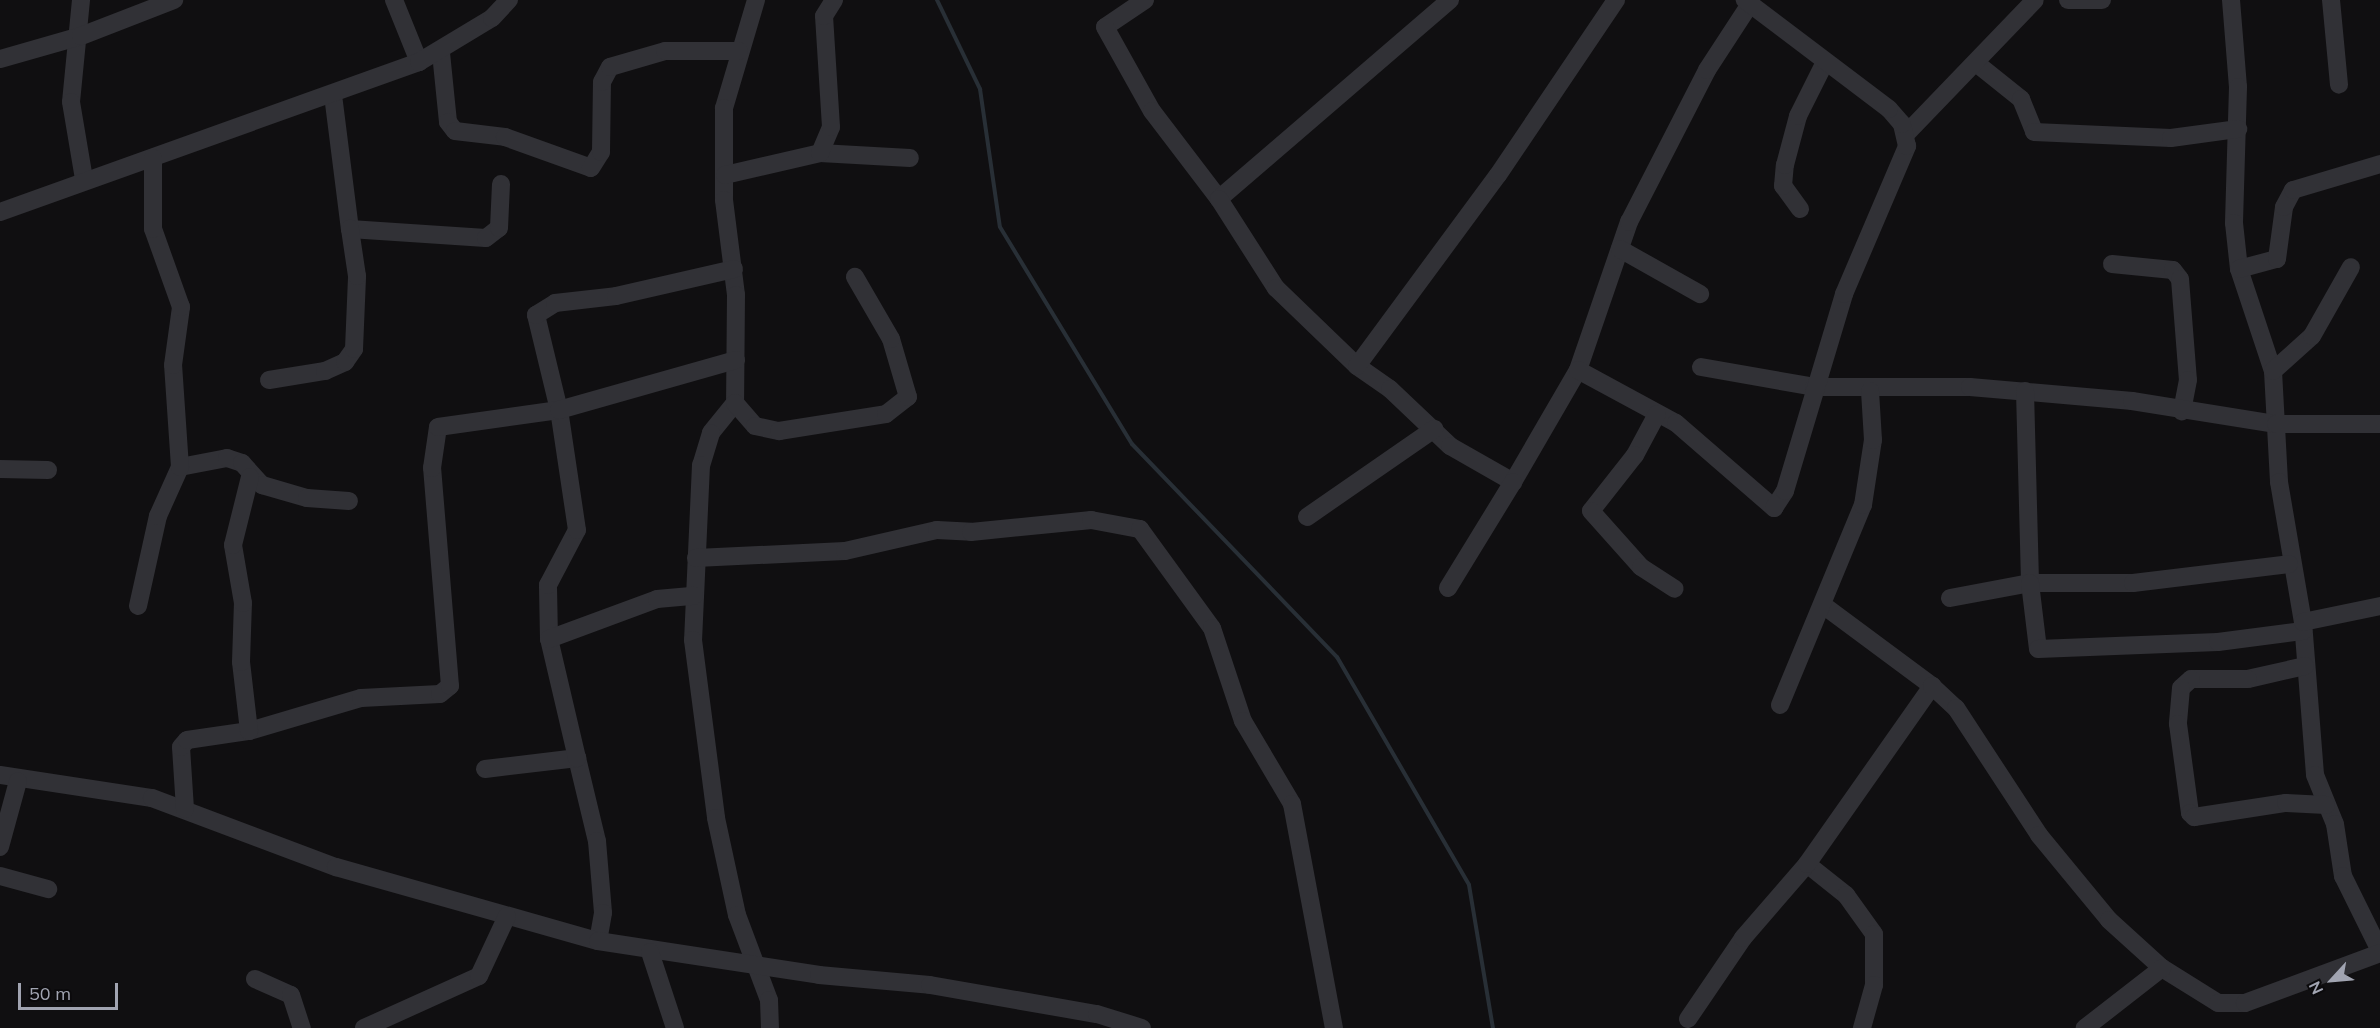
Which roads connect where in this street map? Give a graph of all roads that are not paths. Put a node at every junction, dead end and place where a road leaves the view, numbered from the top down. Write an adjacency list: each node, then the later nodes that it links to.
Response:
1 (81, 0): 16 (street)
2 (174, 0): 16 (street)
3 (394, 0): 20 (street)
4 (509, 0): 18 (street)
5 (756, 0): 17 (street)
6 (834, 0): 27 (street)
7 (1145, 0): 34 (street)
8 (1450, 0): 34 (street)
9 (1616, 0): 46 (street)
10 (2036, 0): 22 (street)
11 (2068, 0): 12 (street)
12 (2102, 0)
13 (2231, 0): 25 (street)
14 (2331, 0): 23 (street)
15 (1748, 2): 21 (street); 38 (street)
16 (81, 36): 19 (street); 32 (street)
17 (739, 51): 18 (street); 31 (street)
18 (441, 53): 20 (street)
19 (0, 59)
20 (419, 62): 24 (street)
21 (1825, 62): 26 (street); 35 (street)
22 (1976, 63): 25 (street); 26 (street)
23 (2339, 85)
24 (333, 95): 28 (street); 37 (street)
25 (2238, 129): 42 (street)
26 (1905, 135): 51 (street)
27 (820, 153): 29 (street); 31 (street)
28 (153, 158): 32 (street); 61 (street)
29 (910, 158)
30 (2380, 164): 42 (street)
31 (725, 176): 41 (street)
32 (84, 179): 36 (street)
33 (501, 184): 37 (street)
34 (1219, 199): 46 (street)
35 (1800, 209)
36 (0, 212)
37 (350, 229): 50 (street)
38 (1620, 249): 44 (street); 48 (street)
39 (2112, 264): 56 (street)
40 (2350, 267): 49 (street)
41 (734, 269): 45 (street); 55 (street)
42 (2239, 269): 49 (street)
43 (855, 277): 54 (street)
44 (1700, 294)
45 (736, 360): 54 (street); 55 (street)
46 (1357, 366): 60 (street)
47 (1701, 367): 51 (street)
48 (1578, 370): 57 (street); 65 (street)
49 (2272, 371): 58 (street)
50 (269, 380)
51 (1814, 387): 52 (street); 57 (street)
52 (1870, 391): 53 (street); 75 (street)
53 (2025, 391): 56 (street); 70 (street)
54 (735, 403): 68 (street)
55 (559, 410): 79 (street); 83 (street)
56 (2182, 411): 58 (street)
57 (1657, 414): 72 (street)
58 (2276, 424): 59 (street); 69 (street)
59 (2380, 424)
60 (1434, 429): 65 (street); 67 (street)
61 (180, 467): 64 (street); 76 (street)
62 (0, 469): 63 (street)
63 (48, 470)
64 (250, 477): 66 (street); 83 (street)
65 (1513, 482): 71 (street)
66 (349, 501)
67 (1307, 517)
68 (696, 558): 73 (street); 107 (street)
69 (2289, 564): 70 (street); 78 (street)
70 (2030, 583): 74 (street); 78 (street)
71 (1448, 588)
72 (1675, 589)
73 (694, 597): 79 (street); 98 (street)
74 (1950, 598)
75 (1823, 605): 81 (street); 82 (street)
76 (138, 606)
77 (2380, 606): 78 (street)
78 (2303, 626): 80 (street)
79 (549, 639): 84 (street)
80 (2305, 666): 88 (street); 88 (street)
81 (1932, 686): 91 (street); 99 (street)
82 (1780, 705)
83 (249, 731): 89 (street)
84 (577, 758): 85 (street); 95 (street)
85 (484, 769)
86 (0, 775): 87 (street)
87 (18, 781): 89 (street); 90 (street)
88 (2326, 805): 97 (street)
89 (185, 809): 94 (street)
90 (0, 847)
91 (1807, 864): 101 (street); 108 (street)
92 (0, 876): 93 (street)
93 (48, 889)
94 (507, 916): 95 (street); 103 (street)
95 (598, 941): 96 (street)
96 (650, 952): 98 (street); 104 (street)
97 (2380, 952): 99 (street)
98 (756, 965): 105 (street); 106 (street)
99 (2162, 969): 109 (street)
100 (255, 979): 102 (street)
101 (1688, 1019)
102 (302, 1028)
103 (363, 1028)
104 (675, 1028)
105 (770, 1028)
106 (1142, 1028)
107 (1334, 1028)
108 (1862, 1028)
109 (2085, 1028)

